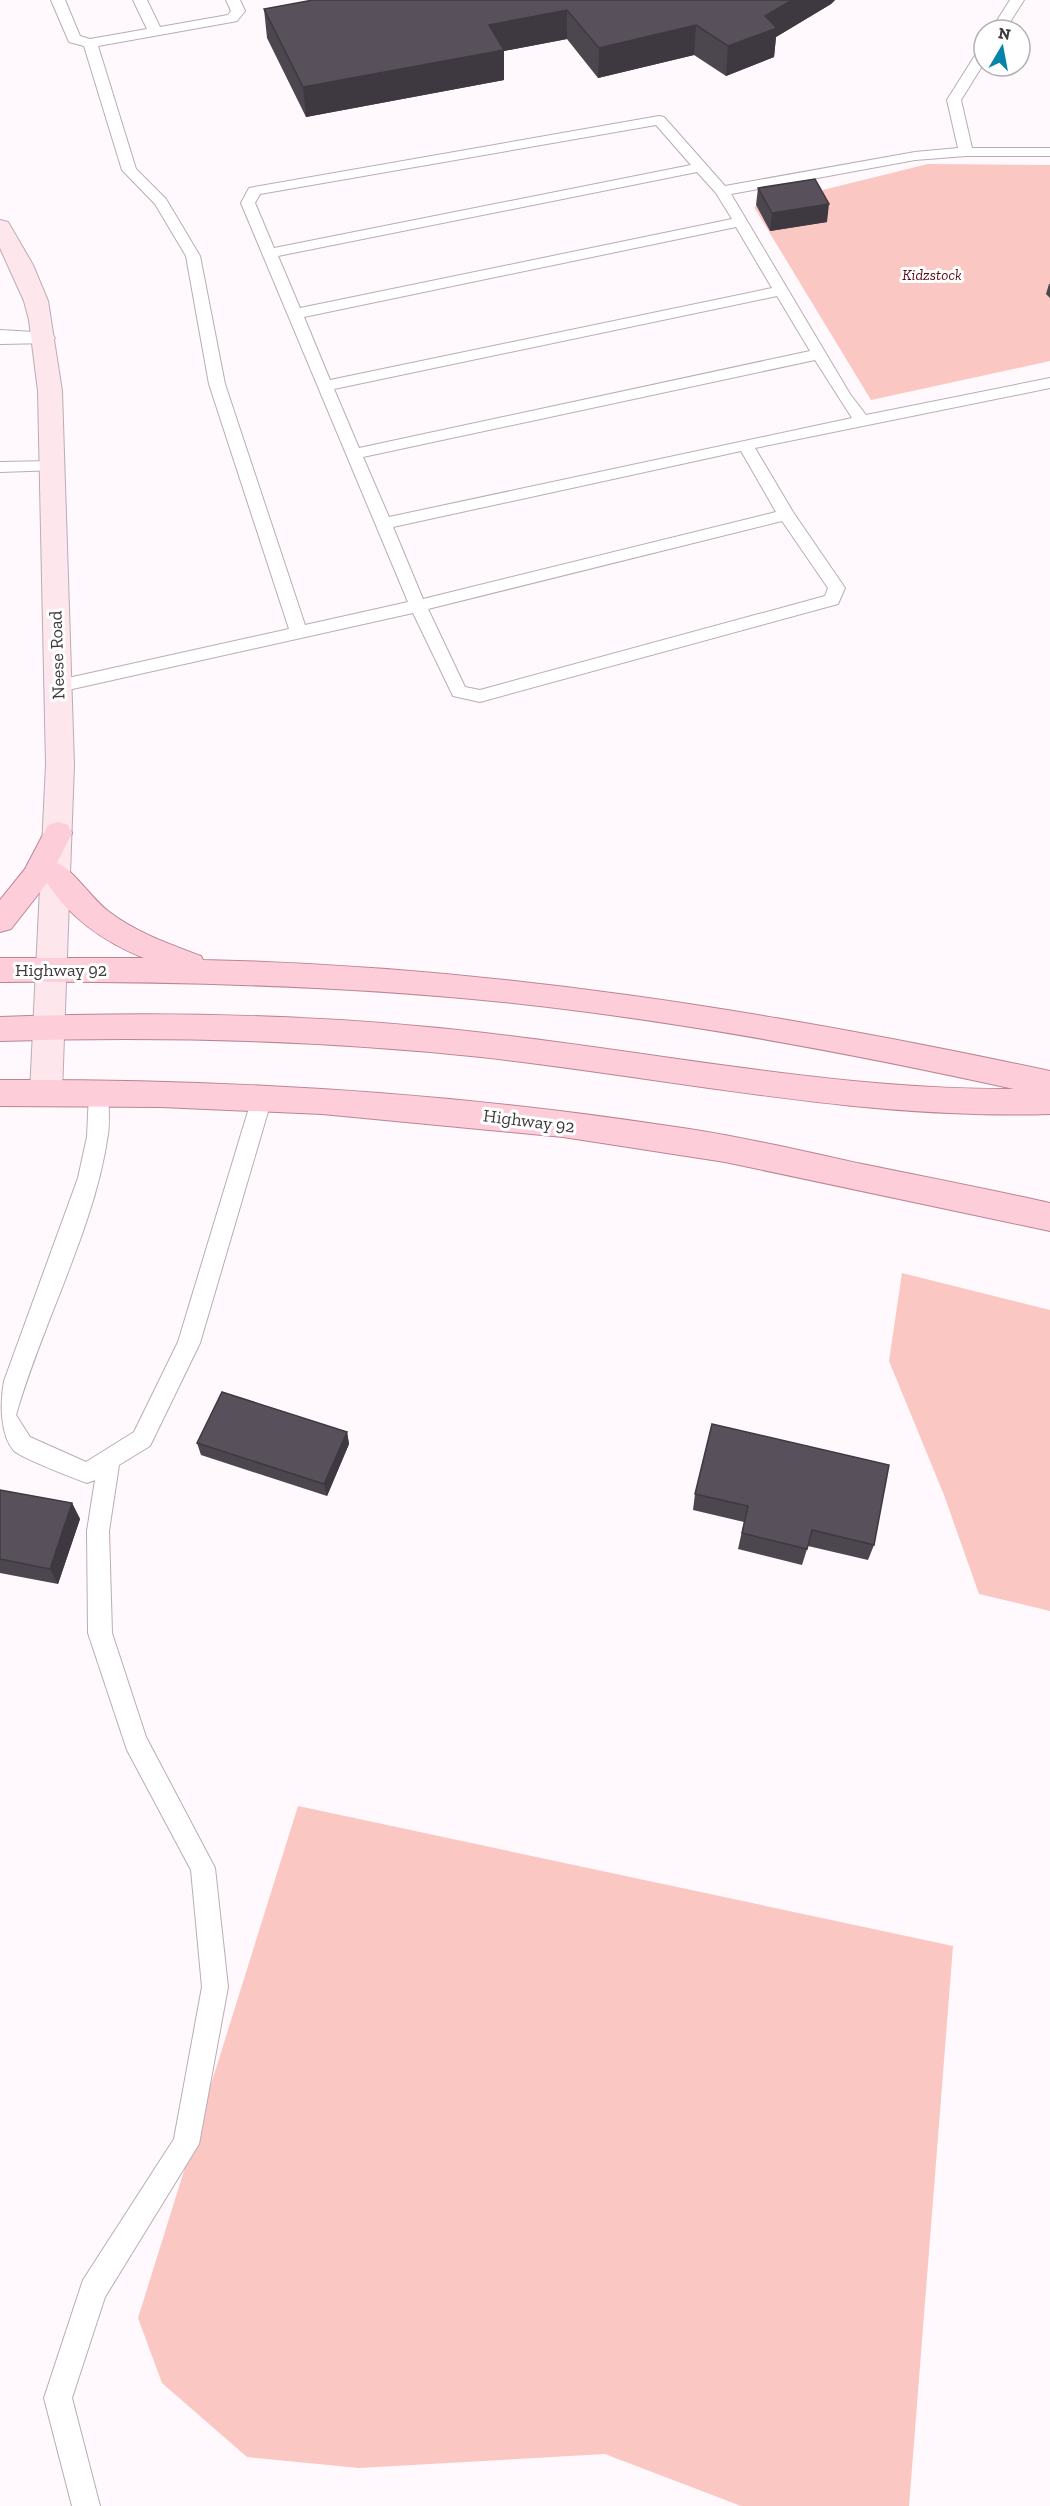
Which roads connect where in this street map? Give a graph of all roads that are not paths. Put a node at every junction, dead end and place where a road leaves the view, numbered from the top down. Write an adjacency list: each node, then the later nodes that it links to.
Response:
1 (58, 0): 7 (lane)
2 (140, 0): 6 (lane)
3 (233, 0): 6 (lane)
4 (1017, 0): 5 (lane)
5 (1006, 18)
6 (155, 32): 7 (lane)
7 (90, 43): 31 (lane)
8 (972, 71): 9 (lane)
9 (966, 152): 10 (lane); 12 (lane)
10 (1050, 152)
11 (701, 167): 12 (lane); 15 (lane); 15 (lane)
12 (722, 191): 13 (lane)
13 (740, 222): 16 (lane); 17 (lane)
14 (0, 227): 19 (street, Neese Road)
15 (269, 252): 17 (lane)
16 (781, 291): 20 (lane); 22 (lane)
17 (295, 314): 22 (lane)
18 (0, 337): 19 (street)
19 (43, 338): 26 (street, Neese Road)
20 (819, 354): 23 (lane); 25 (lane)
21 (1050, 383): 23 (lane)
22 (325, 386): 25 (lane)
23 (862, 422): 24 (lane)
24 (745, 445): 28 (lane); 29 (lane)
25 (354, 454): 29 (lane)
26 (52, 466): 27 (lane); 32 (street, Neese Road)
27 (0, 468)
28 (786, 515): 30 (lane); 30 (lane)
29 (382, 524): 30 (lane)
30 (418, 606): 31 (lane)
31 (299, 632): 32 (lane)
32 (59, 686): 33 (street, Neese Road)
33 (58, 833): 34 (street, Neese Road); 35 (main road)
34 (56, 874): 37 (street, Neese Road); 38 (main road)
35 (0, 921)
36 (0, 969): 37 (main road, Highway 92)
37 (52, 969): 38 (main road, Highway 92); 39 (street, Neese Road)
38 (214, 972): 41 (main road, Highway 92)
39 (50, 1027): 40 (main road); 42 (street, Neese Road); 46 (main road)
40 (0, 1029)
41 (1050, 1084)
42 (46, 1092): 43 (main road, Highway 92); 44 (main road, Highway 92)
43 (0, 1093)
44 (99, 1093): 45 (main road, Highway 92); 50 (lane)
45 (262, 1098): 47 (main road, Highway 92); 50 (lane)
46 (1050, 1101)
47 (935, 1192): 48 (main road); 49 (main road, Highway 92)
48 (1050, 1193)
49 (1050, 1217)
50 (109, 1459): 51 (lane)
51 (86, 2506)

